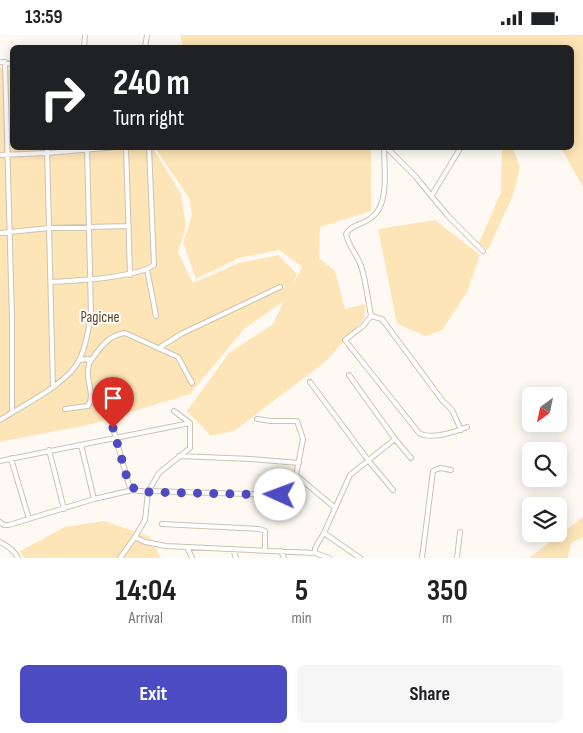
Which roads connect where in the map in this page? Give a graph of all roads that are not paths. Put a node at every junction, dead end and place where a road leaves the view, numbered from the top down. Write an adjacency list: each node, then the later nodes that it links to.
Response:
1 (2, 64): 11 (street)
2 (77, 150): 9 (street)
3 (87, 150): 13 (street)
4 (126, 150): 14 (street)
5 (149, 150): 19 (street)
6 (385, 150): 25 (street)
7 (388, 150): 12 (street)
8 (460, 150): 12 (street)
9 (47, 153): 11 (street); 15 (street)
10 (0, 155): 11 (street)
11 (7, 155): 16 (street)
12 (432, 195): 18 (street)
13 (88, 227): 14 (street); 15 (street); 21 (street)
14 (129, 227): 20 (street)
15 (49, 228): 16 (street); 22 (street)
16 (10, 232): 17 (street); 35 (street)
17 (0, 233)
18 (483, 251)
19 (147, 269): 20 (street); 24 (street)
20 (130, 275): 21 (street)
21 (90, 279): 22 (street); 27 (street)
22 (51, 282): 32 (street)
23 (280, 287): 26 (street)
24 (156, 316)
25 (371, 316): 41 (street); 41 (street)
26 (159, 348): 28 (street); 31 (street)
27 (79, 360): 28 (street); 32 (street)
28 (90, 362): 33 (street)
29 (349, 375): 43 (street)
30 (310, 382): 50 (street)
31 (192, 383)
32 (53, 387): 35 (street)
33 (65, 409)
34 (174, 411): 38 (street)
35 (12, 412): 37 (street)
36 (257, 419): 51 (street)
37 (0, 420)
38 (190, 423): 42 (street); 46 (street)
39 (467, 427): 41 (street)
40 (113, 428): 42 (street)
41 (461, 429)
42 (116, 438): 44 (street); 53 (street)
43 (395, 439): 48 (street); 50 (street)
44 (81, 445): 45 (street); 57 (street)
45 (49, 450): 47 (street); 59 (street)
46 (179, 456): 51 (street); 55 (street)
47 (12, 458): 49 (street); 60 (street)
48 (412, 458)
49 (0, 461)
50 (368, 461): 54 (street); 58 (street)
51 (300, 463): 58 (street)
52 (451, 470): 79 (street)
53 (133, 490): 55 (street); 57 (street)
54 (394, 490)
55 (148, 492): 56 (street); 65 (street)
56 (280, 495)
57 (94, 499): 59 (street)
58 (334, 507): 64 (street)
59 (64, 509): 60 (street)
60 (29, 519): 61 (street)
61 (0, 522)
62 (162, 524): 69 (street)
63 (460, 531): 80 (street)
64 (324, 533): 71 (street); 78 (street)
65 (135, 537): 67 (street); 73 (street)
66 (0, 542): 72 (street)
67 (187, 547): 68 (street); 74 (street)
68 (233, 549): 69 (street); 75 (street)
69 (264, 550): 70 (street)
70 (282, 551): 71 (street); 76 (street)
71 (315, 553): 77 (street)
72 (18, 558)
73 (120, 558)
74 (192, 558)
75 (236, 558)
76 (284, 558)
77 (329, 558)
78 (360, 558)
79 (422, 558)
80 (457, 558)

